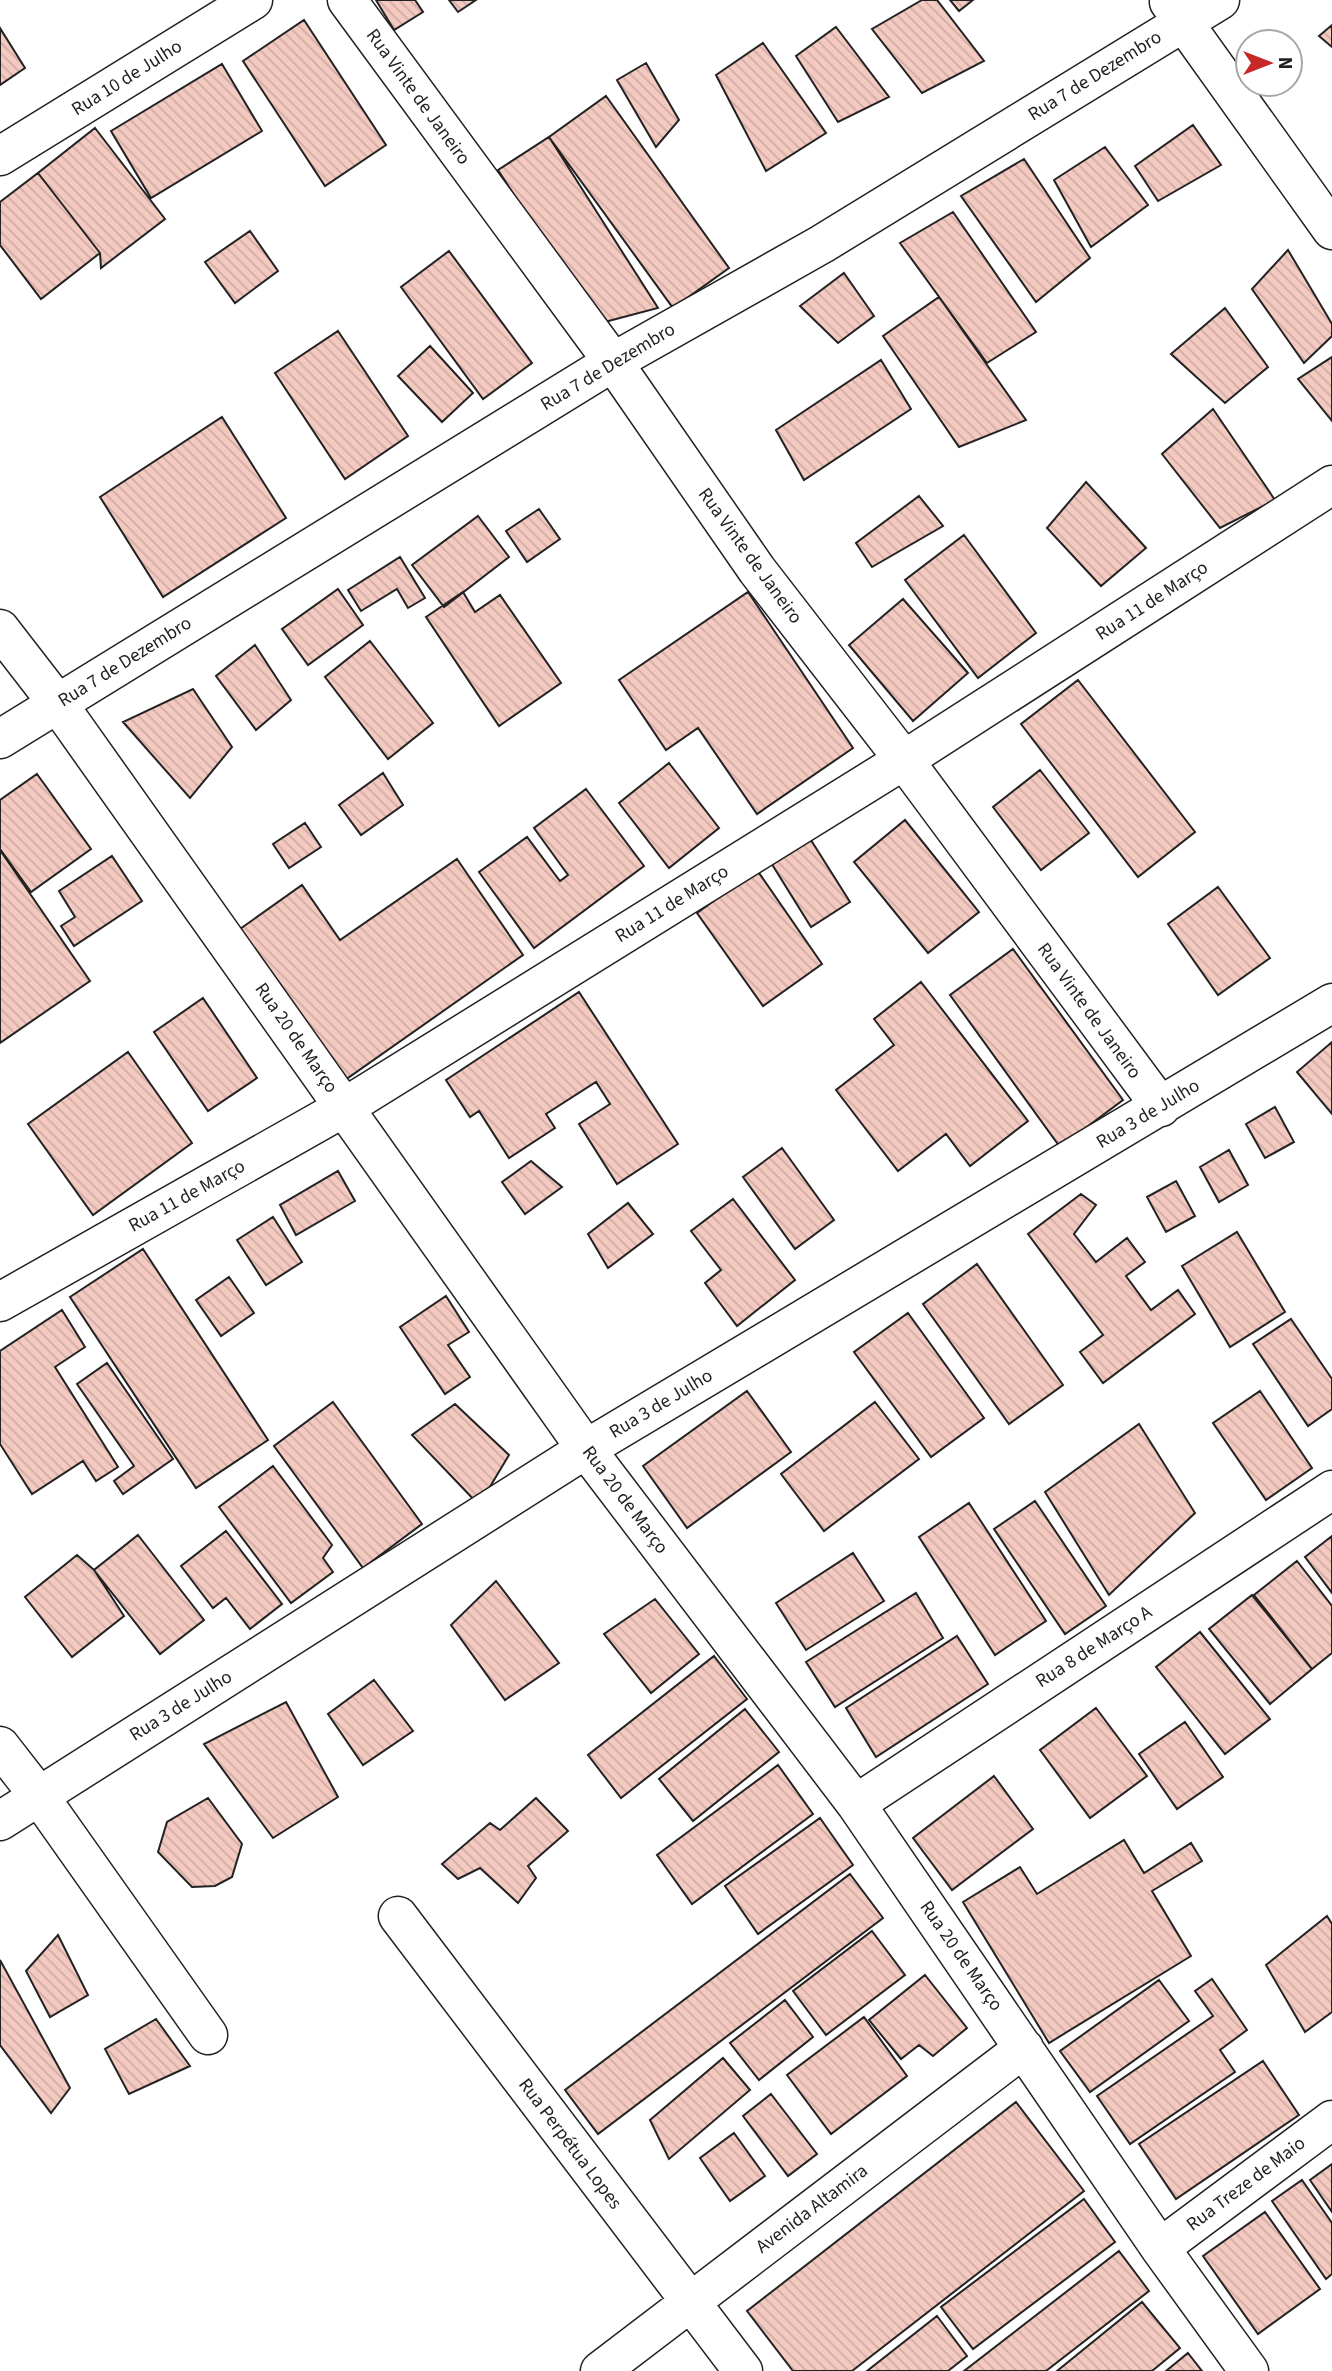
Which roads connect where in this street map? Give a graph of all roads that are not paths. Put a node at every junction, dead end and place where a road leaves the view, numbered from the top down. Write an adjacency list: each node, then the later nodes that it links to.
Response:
1 (253, 0): 5 (street, Rua 10 de Julho)
2 (347, 0): 7 (street, Rua Vinte de Janeiro)
3 (1220, 0): 4 (street, Rua 7 de Dezembro)
4 (1176, 11): 6 (street); 7 (street, Rua 7 de Dezembro)
5 (0, 156)
6 (1332, 230)
7 (613, 362): 10 (street, Rua 7 de Dezembro); 12 (street, Rua Vinte de Janeiro)
8 (1332, 485): 12 (street, Rua 11 de Março)
9 (0, 629): 10 (street, Rua 20 de Março)
10 (58, 704): 11 (street, Rua 7 de Dezembro); 14 (street, Rua 20 de Março)
11 (0, 739)
12 (904, 760): 14 (street, Rua 11 de Março); 15 (street, Rua Vinte de Janeiro)
13 (1332, 1003): 15 (street, Rua 3 de Julho)
14 (345, 1107): 16 (street, Rua 11 de Março); 17 (street, Rua 20 de Março)
15 (1161, 1107): 17 (street, Rua 3 de Julho)
16 (0, 1302)
17 (586, 1449): 20 (street, Rua 3 de Julho); 21 (street, Rua 20 de Março)
18 (1332, 1490): 21 (street, Rua 8 de Março A)
19 (0, 1746): 20 (street)
20 (39, 1796): 22 (street, Rua 3 de Julho); 24 (street)
21 (856, 1804): 25 (street, Rua 20 de Março)
22 (0, 1821)
23 (398, 1916): 28 (street, Rua Perpétua Lopes)
24 (208, 2035)
25 (1024, 2048): 27 (street, Rua 20 de Março); 28 (street, Avenida Altamira)
26 (1332, 2120): 27 (street, Rua Treze de Maio)
27 (1160, 2248): 31 (street, Rua 20 de Março)
28 (690, 2302): 29 (street, Avenida Altamira); 30 (street, Rua Perpétua Lopes)
29 (600, 2371)
30 (744, 2371)
31 (1249, 2371)

